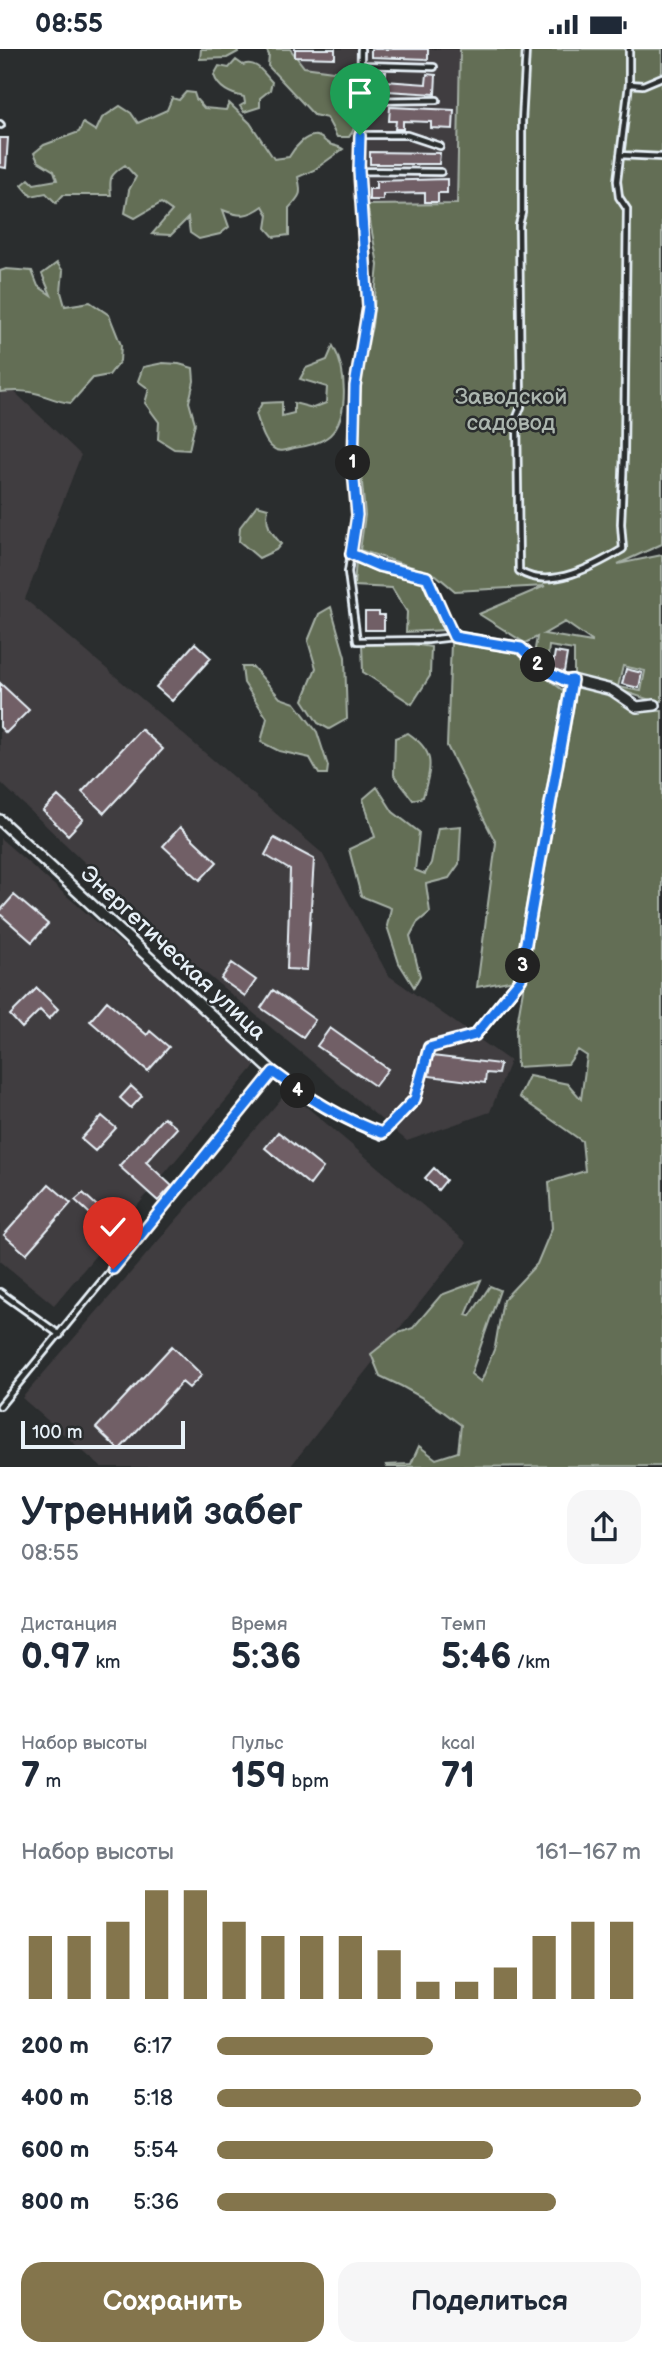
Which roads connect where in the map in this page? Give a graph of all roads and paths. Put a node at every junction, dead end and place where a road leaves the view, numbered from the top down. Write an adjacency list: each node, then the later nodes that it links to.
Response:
1 (361, 49): 4 (lane)
2 (526, 49): 12 (lane)
3 (629, 49): 7 (lane)
4 (361, 65): 5 (lane); 9 (lane)
5 (433, 67)
6 (662, 77): 7 (lane)
7 (629, 84): 12 (lane)
8 (437, 100): 9 (lane)
9 (360, 101): 10 (lane)
10 (360, 135): 11 (lane); 14 (lane)
11 (440, 146)
12 (620, 155): 13 (lane)
13 (662, 157)
14 (359, 171): 15 (lane); 16 (lane)
15 (441, 172)
16 (351, 554): 17 (street); 17 (lane)
17 (454, 637): 18 (street)
18 (572, 680): 19 (street); 21 (street, Энергетическая улица)
19 (654, 705)
20 (0, 820): 21 (street, Энергетическая улица)
21 (273, 1072): 23 (lane)
22 (0, 1292): 23 (lane)
23 (60, 1335): 24 (lane)
24 (0, 1406)

